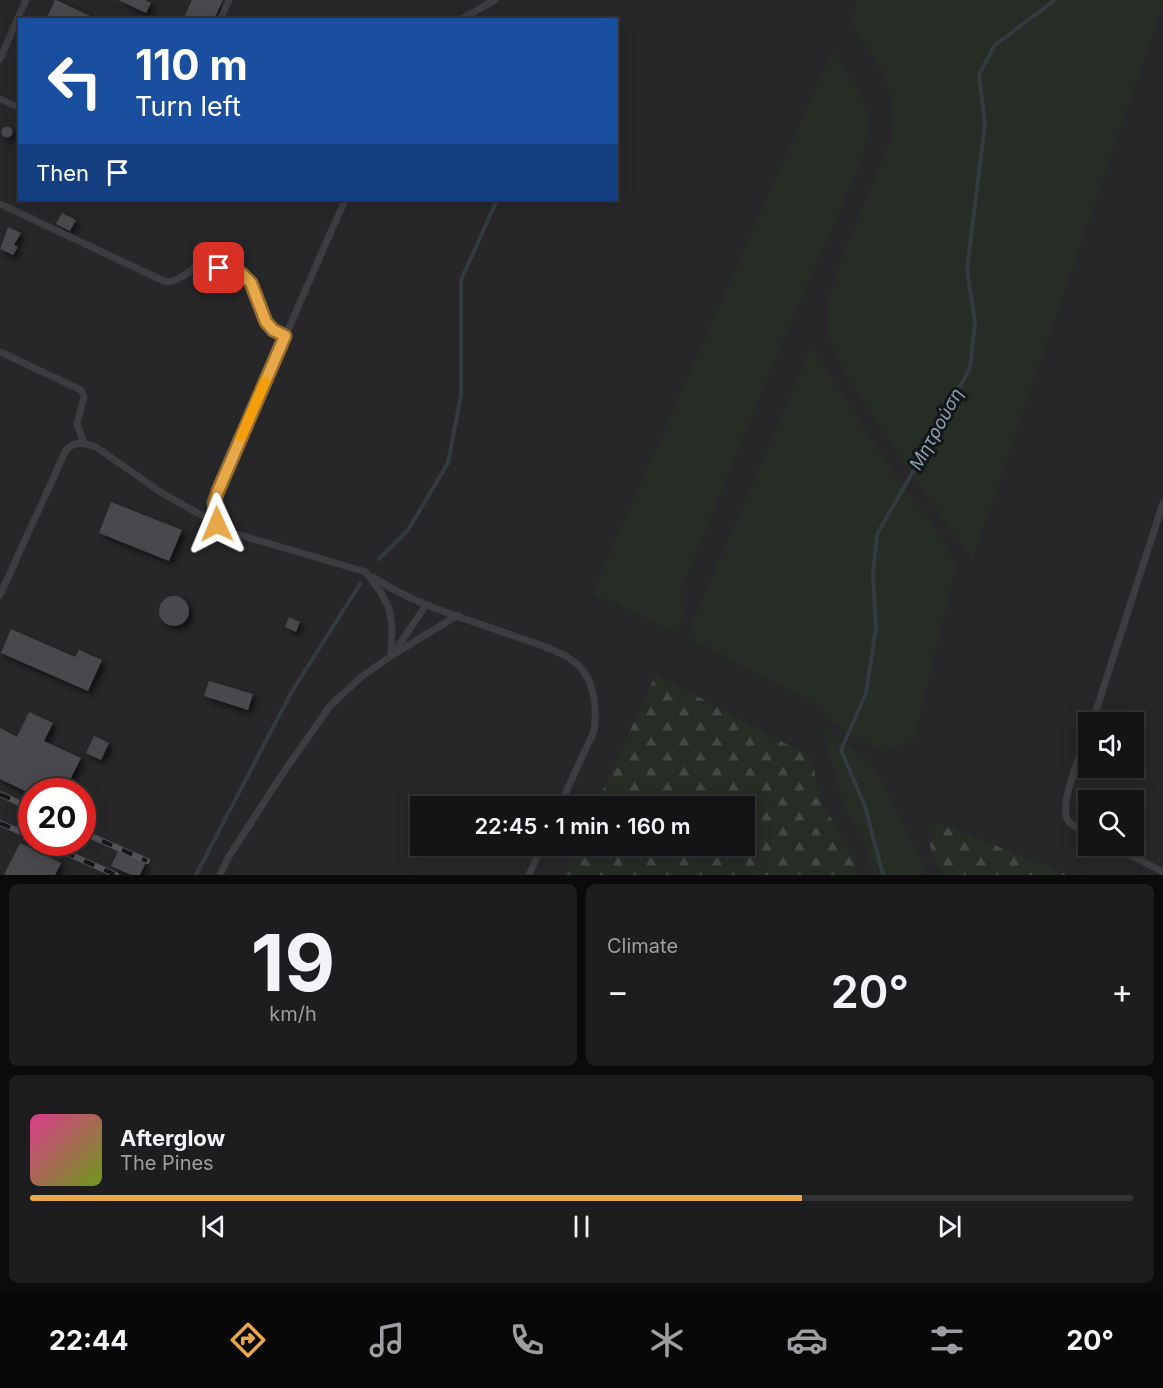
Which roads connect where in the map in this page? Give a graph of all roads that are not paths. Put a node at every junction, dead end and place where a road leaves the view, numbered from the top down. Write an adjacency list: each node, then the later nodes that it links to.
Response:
1 (26, 0): 6 (lane)
2 (229, 0): 4 (lane)
3 (495, 0): 5 (lane)
4 (221, 18)
5 (464, 18)
6 (0, 58)
7 (0, 99): 8 (lane)
8 (18, 107)
9 (345, 201): 11 (lane)
10 (0, 204): 11 (lane)
11 (285, 336): 15 (lane)
12 (0, 352): 13 (lane)
13 (84, 443): 15 (lane); 17 (lane)
14 (1163, 503): 21 (lane)
15 (217, 524): 16 (lane)
16 (366, 572): 18 (lane); 20 (lane)
17 (0, 595)
18 (426, 605): 19 (lane); 20 (lane)
19 (458, 615): 20 (lane); 23 (lane)
20 (391, 656): 28 (lane)
21 (1096, 712)
22 (1078, 763): 24 (lane)
23 (564, 796)
24 (1078, 827)
25 (538, 856): 29 (lane)
26 (1132, 856): 27 (lane)
27 (1163, 872)
28 (220, 875)
29 (529, 875)

